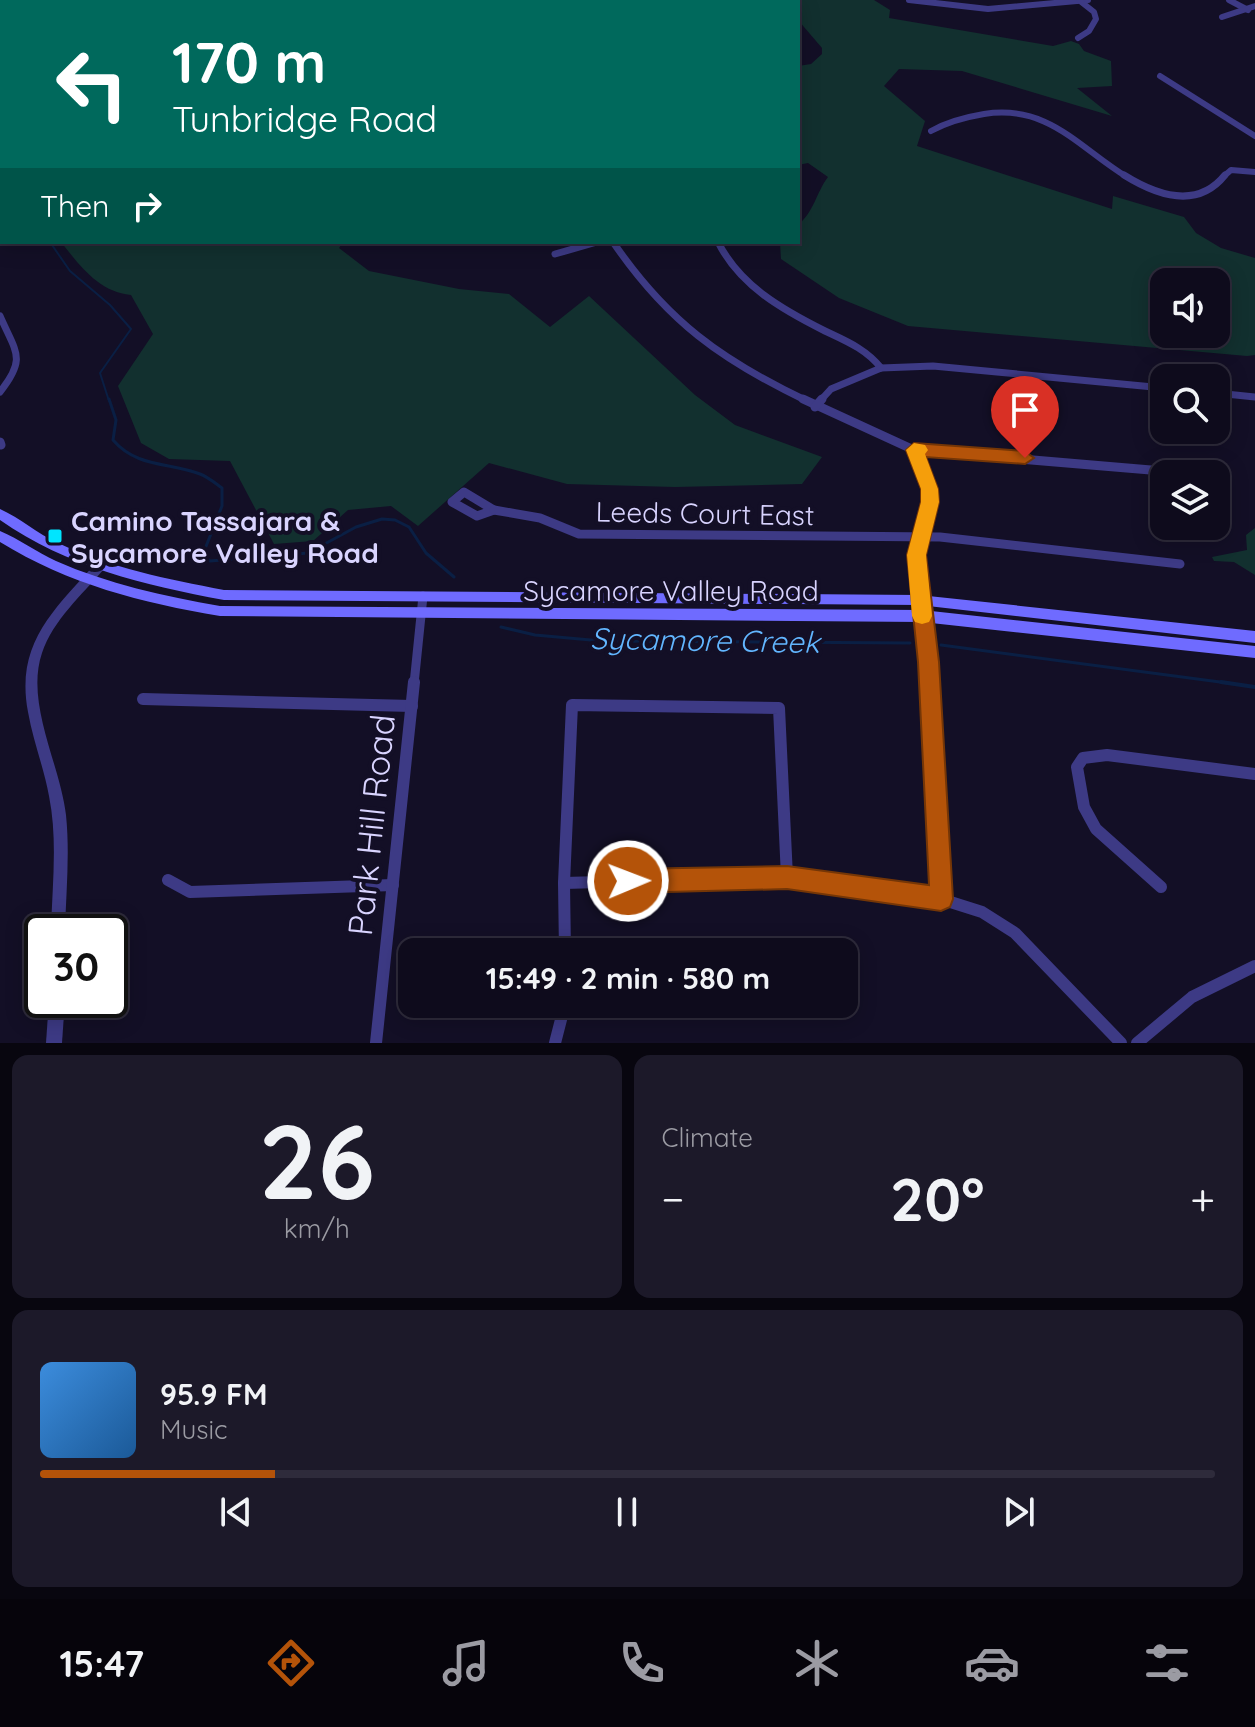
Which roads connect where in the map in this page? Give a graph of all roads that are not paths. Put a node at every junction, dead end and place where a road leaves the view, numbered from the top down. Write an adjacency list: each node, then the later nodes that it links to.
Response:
1 (909, 0): 2 (street)
2 (1080, 0): 3 (street); 9 (street)
3 (1088, 0)
4 (1229, 0): 6 (street)
5 (1255, 6): 6 (street)
6 (1246, 9): 7 (street); 8 (street)
7 (1255, 13)
8 (1222, 17)
9 (1078, 38)
10 (1160, 76): 12 (street)
11 (931, 131): 13 (street)
12 (1255, 136)
13 (1255, 172)
14 (590, 244): 17 (street)
15 (615, 244): 24 (street)
16 (719, 244): 19 (street)
17 (555, 254)
18 (0, 316): 21 (street)
19 (881, 368): 20 (street); 24 (street)
20 (1150, 387)
21 (0, 392)
22 (1230, 394): 23 (street)
23 (1255, 397)
24 (815, 407): 25 (street)
25 (914, 450): 26 (street); 30 (street)
26 (1150, 470)
27 (494, 510): 30 (street, Leeds Court East)
28 (0, 514): 32 (main road, Sycamore Valley Road)
29 (0, 536): 33 (main road, Sycamore Valley Road)
30 (919, 538): 31 (street, Leeds Court East); 35 (street)
31 (1180, 564)
32 (100, 566): 33 (street); 34 (main road, Sycamore Valley Road)
33 (89, 580): 36 (main road, Sycamore Valley Road); 49 (street)
34 (423, 596): 35 (main road, Sycamore Valley Road); 36 (street, Park Hill Road)
35 (919, 600): 37 (street); 38 (main road, Sycamore Valley Road)
36 (421, 612): 37 (main road, Sycamore Valley Road); 41 (street, Park Hill Road)
37 (922, 616): 39 (main road, Sycamore Valley Road); 48 (street)
38 (1255, 637)
39 (1255, 652)
40 (143, 699): 41 (street)
41 (412, 706): 46 (street, Park Hill Road)
42 (1255, 774): 47 (street)
43 (787, 877): 45 (street); 45 (street); 48 (street)
44 (168, 880): 46 (street)
45 (564, 883): 50 (street)
46 (393, 885): 55 (street, Park Hill Road)
47 (1161, 887)
48 (941, 899): 57 (street)
49 (58, 914)
50 (565, 938)
51 (1255, 966): 58 (street)
52 (56, 1018): 54 (street)
53 (561, 1018): 56 (street)
54 (54, 1043)
55 (376, 1043)
56 (555, 1043)
57 (1121, 1043)
58 (1137, 1043)

